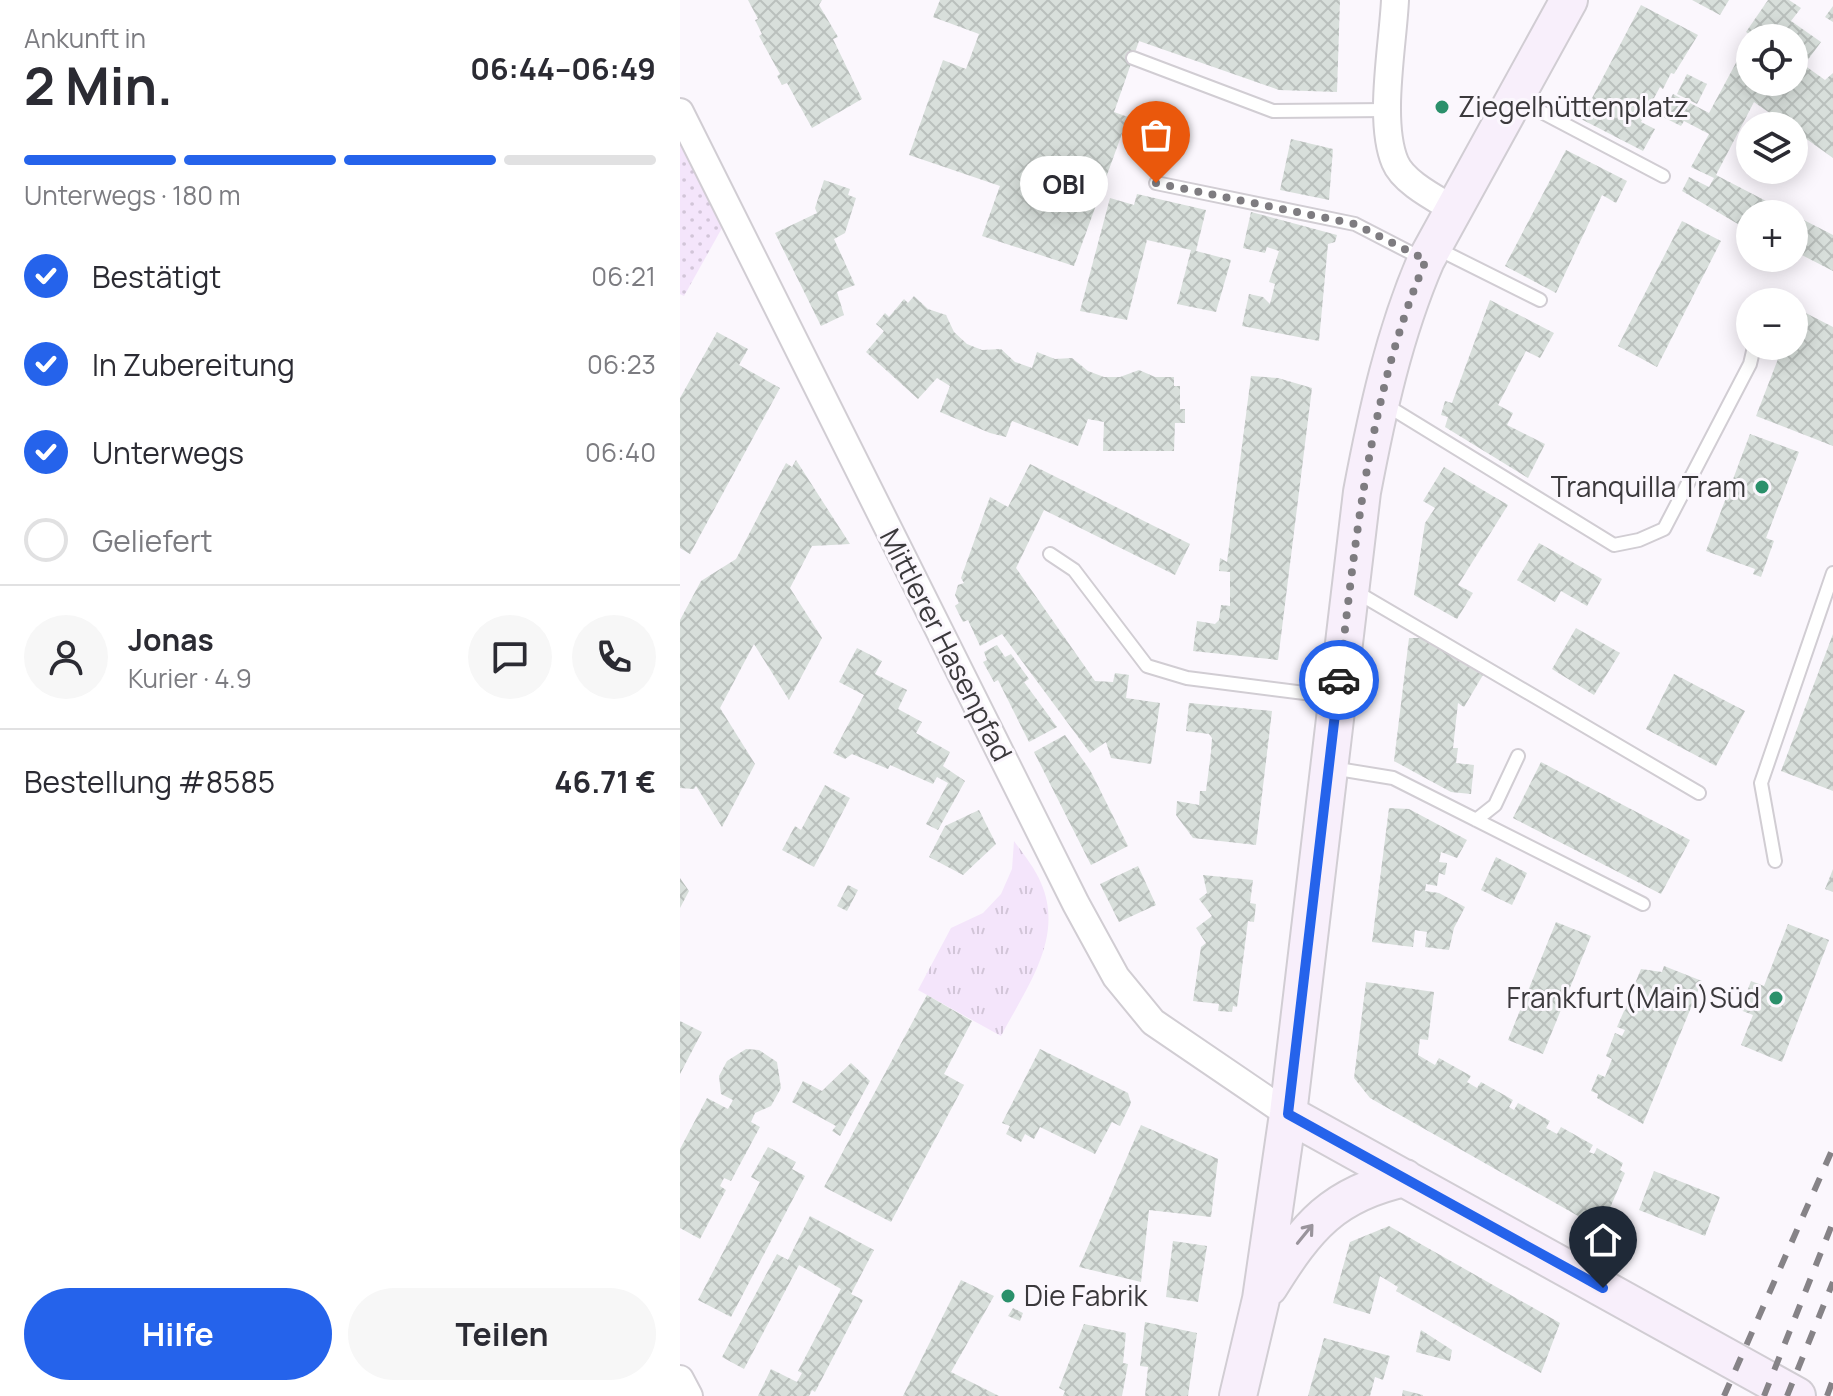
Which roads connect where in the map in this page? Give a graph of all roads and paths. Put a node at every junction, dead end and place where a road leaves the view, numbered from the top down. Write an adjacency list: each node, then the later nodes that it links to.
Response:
1 (1395, 0): 5 (street)
2 (1569, 0): 4 (main road)
3 (1133, 58): 5 (lane)
4 (1515, 98): 7 (lane); 9 (main road)
5 (1389, 110): 9 (street)
6 (680, 112): 24 (street, Mittlerer Hasenpfad)
7 (1663, 176)
8 (1156, 183): 10 (lane)
9 (1453, 209): 10 (main road)
10 (1430, 254): 11 (lane); 13 (main road)
11 (1540, 300)
12 (1751, 360): 13 (lane)
13 (1379, 404): 16 (main road)
14 (1050, 554): 17 (lane)
15 (1833, 573): 22 (lane)
16 (1350, 588): 17 (main road); 20 (lane)
17 (1337, 697): 19 (main road)
18 (1518, 756): 21 (lane)
19 (1328, 768): 21 (lane); 24 (main road)
20 (1699, 793)
21 (1476, 820): 23 (lane)
22 (1775, 861)
23 (1643, 904)
24 (1288, 1114): 25 (main road); 26 (main road)
25 (1405, 1178): 26 (main road, one-way to 25); 30 (main road)
26 (1261, 1299): 29 (main road)
27 (680, 1379): 28 (street)
28 (689, 1396)
29 (1238, 1396)
30 (1797, 1396)

